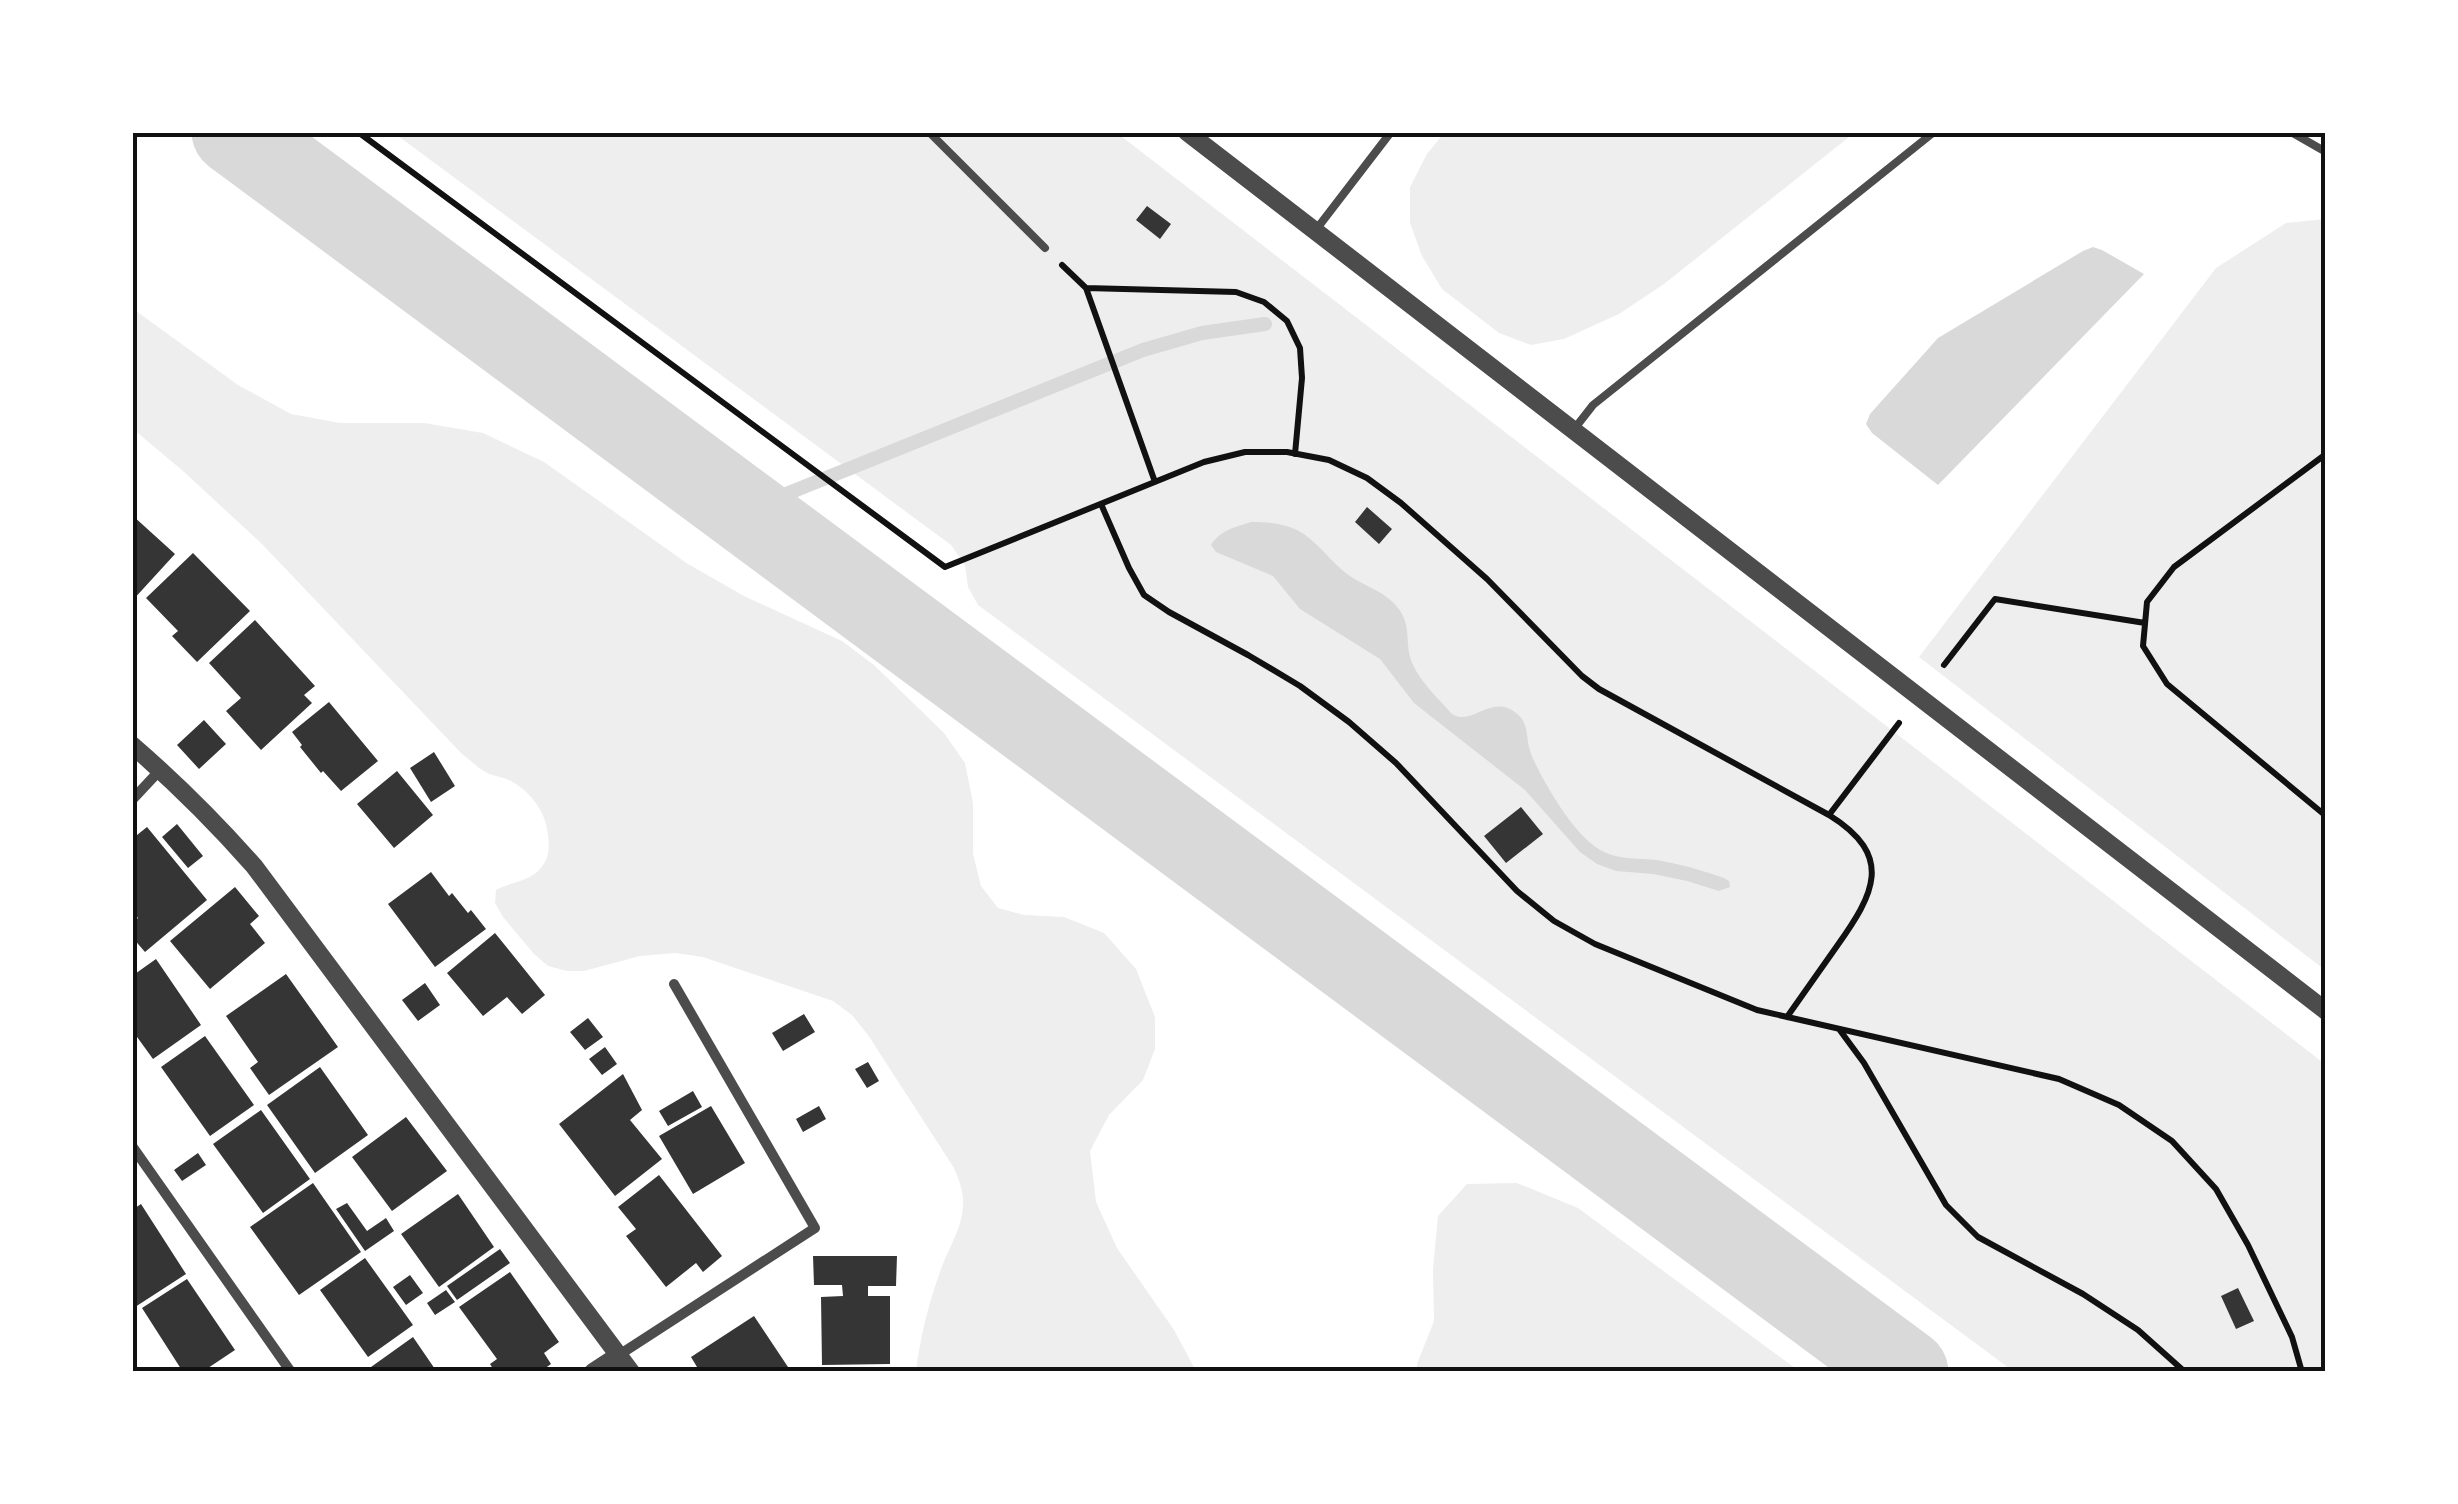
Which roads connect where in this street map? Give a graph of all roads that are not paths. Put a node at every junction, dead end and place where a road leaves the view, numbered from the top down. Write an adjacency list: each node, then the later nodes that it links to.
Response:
1 (929, 132): 8 (lane)
2 (1186, 132): 7 (street)
3 (1391, 132): 7 (lane)
4 (1934, 132): 9 (lane)
5 (2291, 132): 6 (lane)
6 (2326, 152)
7 (1315, 232): 9 (street)
8 (1045, 248)
9 (1574, 431): 14 (street)
10 (132, 745): 11 (street)
11 (160, 769): 12 (street); 16 (street)
12 (132, 800)
13 (674, 984): 16 (street)
14 (2326, 1011)
15 (132, 1146): 17 (street)
16 (619, 1355): 18 (street); 19 (street)
17 (292, 1372)
18 (593, 1372)
19 (631, 1372)

